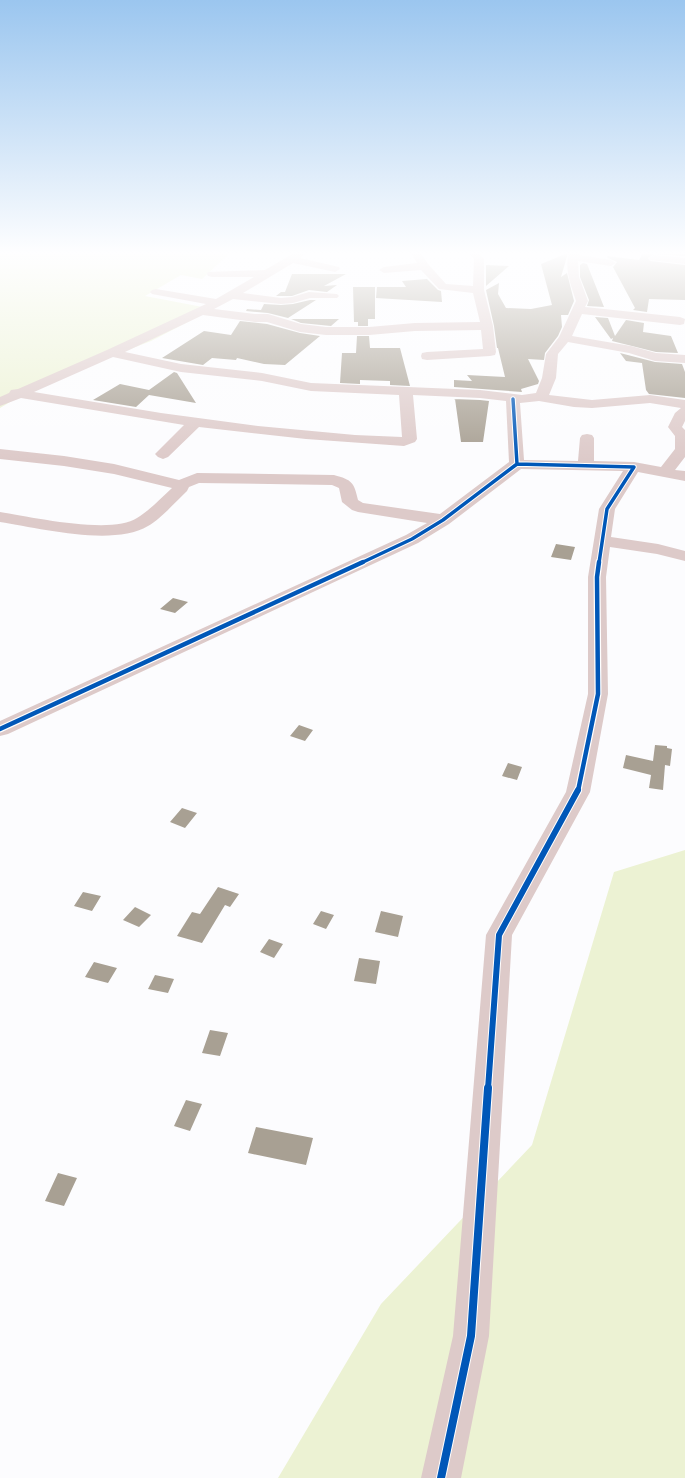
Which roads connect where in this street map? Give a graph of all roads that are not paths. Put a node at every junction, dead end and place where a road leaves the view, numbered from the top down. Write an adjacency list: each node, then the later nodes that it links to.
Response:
1 (178, 322): 8 (street)
2 (281, 322): 5 (street)
3 (486, 322): 5 (street)
4 (572, 322): 6 (street)
5 (487, 326): 7 (street)
6 (565, 338): 10 (street); 14 (street)
7 (490, 352): 9 (street); 11 (street)
8 (112, 353): 12 (street); 13 (street)
9 (427, 356)
10 (685, 359)
11 (498, 364)
12 (409, 391): 15 (street); 19 (street)
13 (16, 394): 16 (street); 19 (street)
14 (541, 396): 15 (street); 17 (street)
15 (513, 399): 23 (street)
16 (0, 402)
17 (685, 404)
18 (685, 410): 26 (street)
19 (194, 423): 22 (street)
20 (587, 438): 24 (street)
21 (0, 454): 28 (street)
22 (163, 454)
23 (517, 464): 24 (street); 30 (street)
24 (586, 465): 25 (street)
25 (634, 467): 26 (street); 31 (street)
26 (665, 472): 27 (street)
27 (685, 476)
28 (181, 485): 29 (street); 30 (street)
29 (0, 517)
30 (443, 520): 33 (street)
31 (602, 541): 32 (street); 34 (street)
32 (685, 556)
33 (0, 729)
34 (441, 1478)

